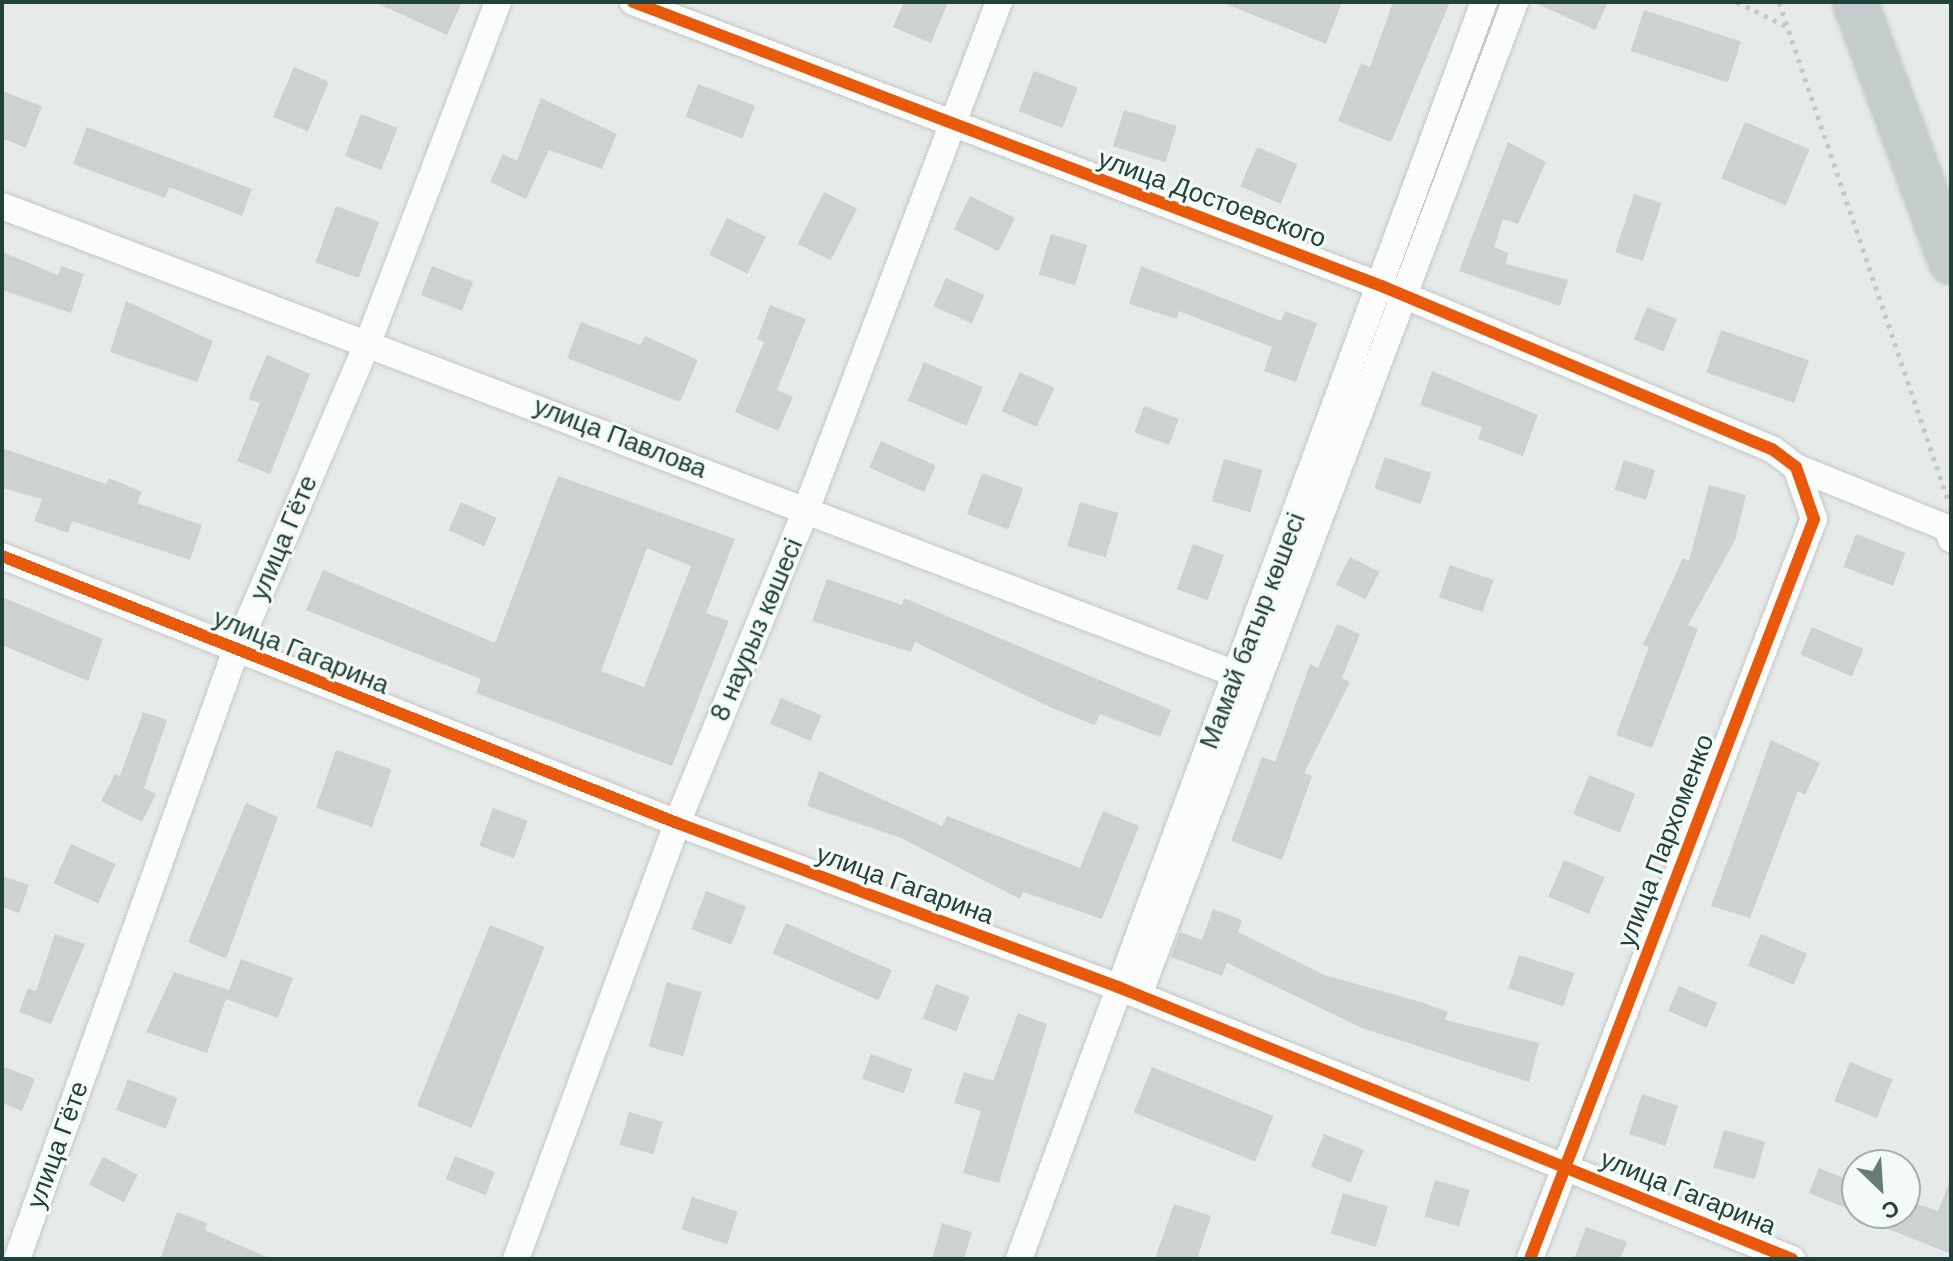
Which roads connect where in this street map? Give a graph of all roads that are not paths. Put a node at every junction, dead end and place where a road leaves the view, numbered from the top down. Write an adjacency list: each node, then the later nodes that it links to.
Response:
1 (498, 2): 11 (street, улица Гёте)
2 (633, 2): 7 (street, улица Достоевского)
3 (999, 2): 7 (street, 8 наурыз көшесі)
4 (1484, 2): 10 (street, Мамай батыр көшесі)
5 (1515, 2): 10 (street, Мамай батыр көшесі)
6 (1855, 2): 9 (highway)
7 (952, 126): 10 (street, улица Достоевского); 13 (street, 8 наурыз көшесі)
8 (2, 206): 11 (street, улица Павлова)
9 (1951, 262)
10 (1395, 291): 12 (street, улица Достоевского); 17 (street, Мамай батыр көшесі); 19 (street, Мамай батыр көшесі)
11 (369, 340): 13 (street, улица Павлова); 16 (street, улица Гёте)
12 (1796, 467): 14 (street); 20 (street, улица Пархоменко)
13 (806, 510): 17 (street, улица Павлова); 18 (street, 8 наурыз көшесі)
14 (1949, 533)
15 (2, 556): 16 (street, улица Гагарина)
16 (236, 650): 18 (street, улица Гагарина); 21 (street, улица Гёте)
17 (1236, 674): 19 (street, Мамай батыр көшесі)
18 (677, 823): 19 (street, улица Гагарина); 22 (street, 8 наурыз көшесі)
19 (1128, 991): 20 (street, улица Гагарина); 23 (street, Мамай батыр көшесі)
20 (1565, 1166): 24 (street, улица Пархоменко); 25 (street, улица Гагарина)
21 (17, 1259)
22 (516, 1259)
23 (1019, 1259)
24 (1530, 1259)
25 (1792, 1259)

